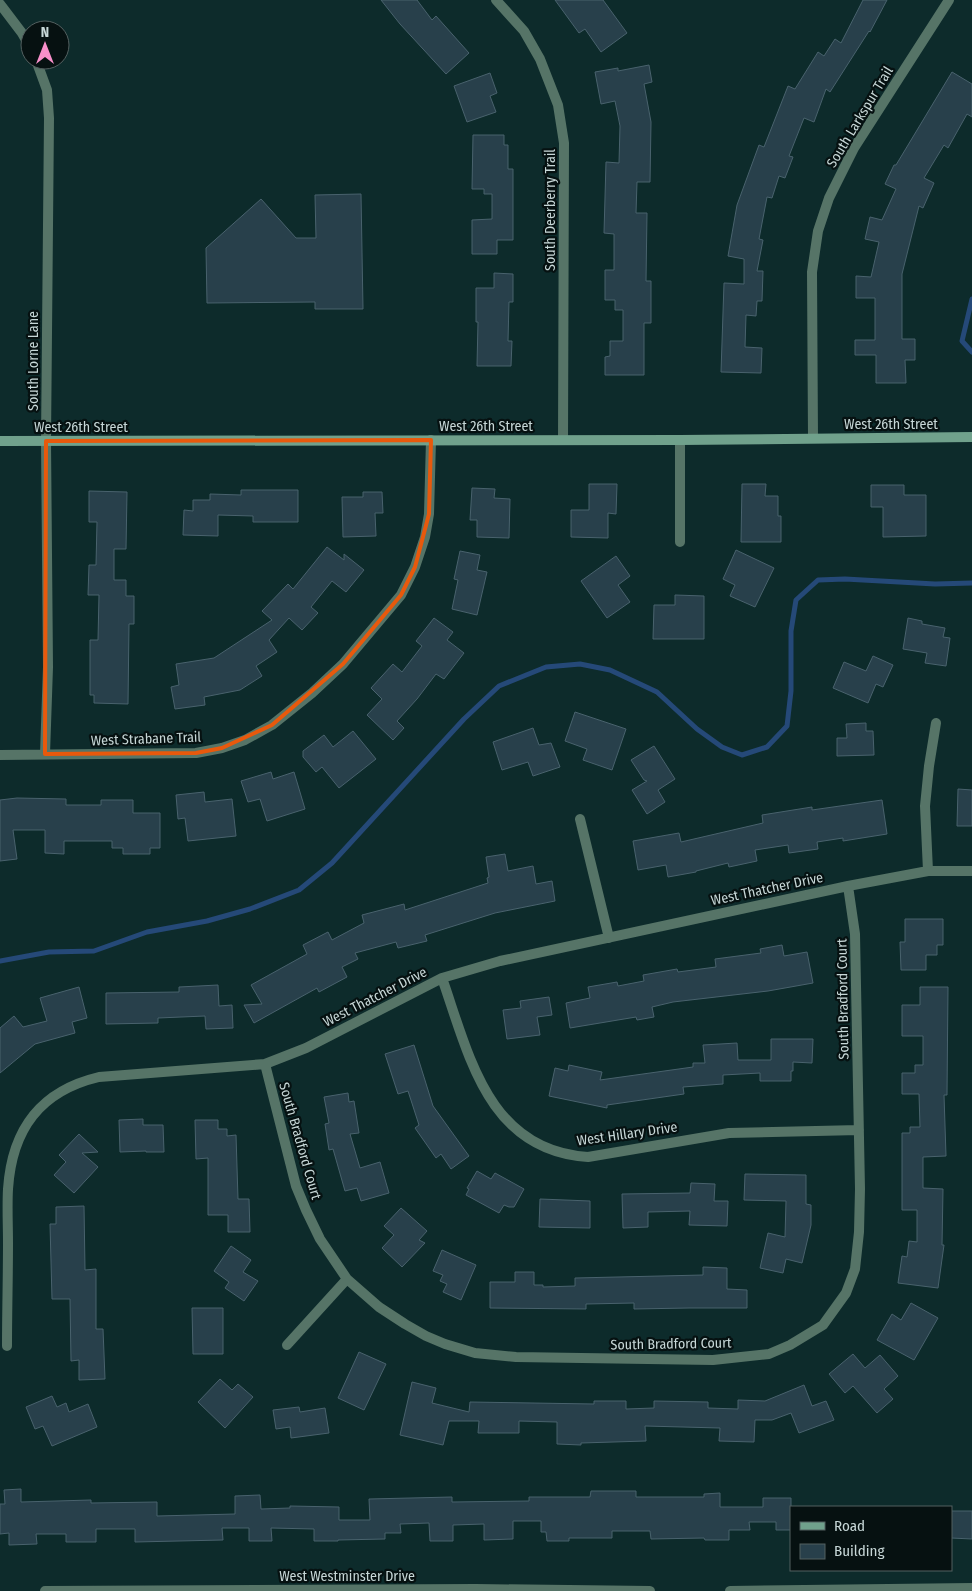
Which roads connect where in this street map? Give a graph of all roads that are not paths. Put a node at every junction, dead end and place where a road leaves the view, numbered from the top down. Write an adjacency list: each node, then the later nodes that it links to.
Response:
1 (496, 0): 9 (street, South Deerberry Trail)
2 (950, 0): 7 (street, South Larkspur Trail)
3 (0, 4): 4 (street)
4 (20, 30)
5 (40, 70): 12 (street, South Lorne Lane)
6 (972, 437): 7 (main road, West 26th Street)
7 (813, 438): 10 (main road, West 26th Street)
8 (431, 440): 9 (main road, West 26th Street); 12 (main road, West 26th Street); 15 (street, West Strabane Trail)
9 (563, 440): 10 (main road, West 26th Street)
10 (680, 440): 13 (street)
11 (0, 441): 12 (main road, West 26th Street)
12 (46, 441): 15 (street, South Lorne Lane)
13 (680, 542)
14 (936, 722): 18 (street)
15 (45, 754): 16 (street, West Strabane Trail)
16 (0, 755)
17 (580, 819): 21 (street)
18 (928, 872): 19 (street, West Thatcher Drive); 20 (street, West Thatcher Drive)
19 (972, 872)
20 (848, 886): 21 (street, West Thatcher Drive); 24 (street, South Bradford Court)
21 (609, 938): 22 (street, West Thatcher Drive)
22 (442, 978): 23 (street, West Thatcher Drive); 24 (street, West Hillary Drive)
23 (265, 1064): 25 (street, South Bradford Court); 27 (street, West Thatcher Drive)
24 (859, 1130): 25 (street, South Bradford Court)
25 (347, 1279): 26 (street)
26 (287, 1345)
27 (7, 1346)
28 (972, 1588): 32 (street)
29 (476, 1590): 30 (street, West Westminster Drive); 31 (street, West Westminster Drive)
30 (51, 1591)
31 (650, 1591)
32 (730, 1591)

